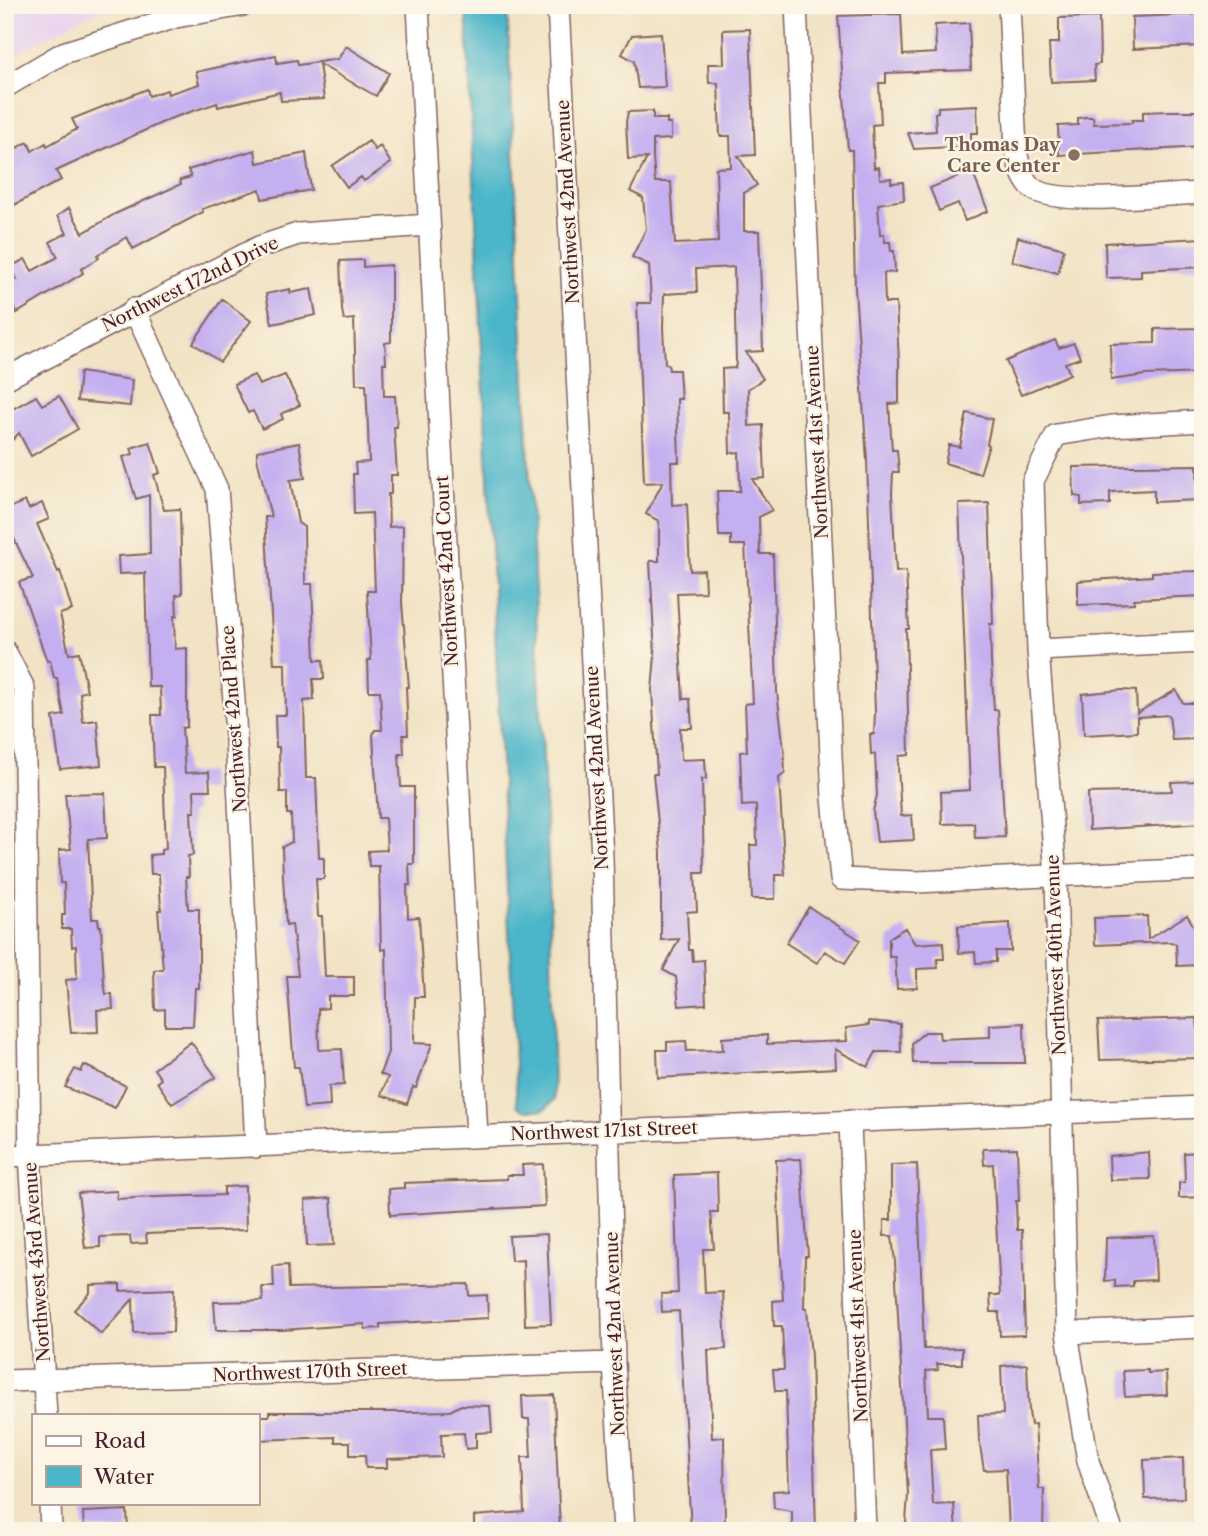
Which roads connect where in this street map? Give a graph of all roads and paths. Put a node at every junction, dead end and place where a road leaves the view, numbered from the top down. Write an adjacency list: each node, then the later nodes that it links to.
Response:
1 (244, 5): 6 (street)
2 (418, 5): 8 (street, Northwest 42nd Court)
3 (558, 5): 20 (street, Northwest 42nd Avenue)
4 (796, 5): 16 (street, Northwest 41st Avenue)
5 (1009, 5): 7 (street)
6 (5, 87)
7 (1203, 193)
8 (429, 225): 9 (street, Northwest 172nd Drive); 21 (street, Northwest 42nd Court)
9 (134, 309): 10 (street, Northwest 172nd Drive); 22 (street, Northwest 42nd Place)
10 (5, 379)
11 (1203, 421): 13 (street, Northwest 40th Avenue)
12 (1203, 642): 13 (street)
13 (1038, 650): 16 (street, Northwest 40th Avenue)
14 (5, 651): 23 (street, Northwest 43rd Avenue)
15 (1203, 869): 16 (street)
16 (1056, 876): 18 (street, Northwest 40th Avenue)
17 (1203, 1107): 18 (street, Northwest 171st Street)
18 (1060, 1115): 19 (street, Northwest 171st Street); 26 (street, Northwest 40th Avenue)
19 (850, 1121): 20 (street, Northwest 171st Street); 34 (street, Northwest 41st Avenue)
20 (608, 1132): 21 (street, Northwest 171st Street); 27 (street, Northwest 42nd Avenue)
21 (477, 1136): 22 (street, Northwest 171st Street)
22 (256, 1147): 23 (street, Northwest 171st Street)
23 (30, 1155): 24 (street, Northwest 171st Street); 28 (street, Northwest 43rd Avenue)
24 (5, 1156)
25 (1203, 1327): 26 (street)
26 (1067, 1333): 35 (street, Northwest 40th Avenue)
27 (614, 1363): 28 (street, Northwest 170th Street); 33 (street, Northwest 42nd Avenue)
28 (44, 1379): 29 (street, Northwest 170th Street); 30 (street, Northwest 43rd Avenue)
29 (5, 1381)
30 (46, 1414)
31 (50, 1504): 32 (street)
32 (51, 1531)
33 (624, 1531)
34 (865, 1531)
35 (1112, 1531)

